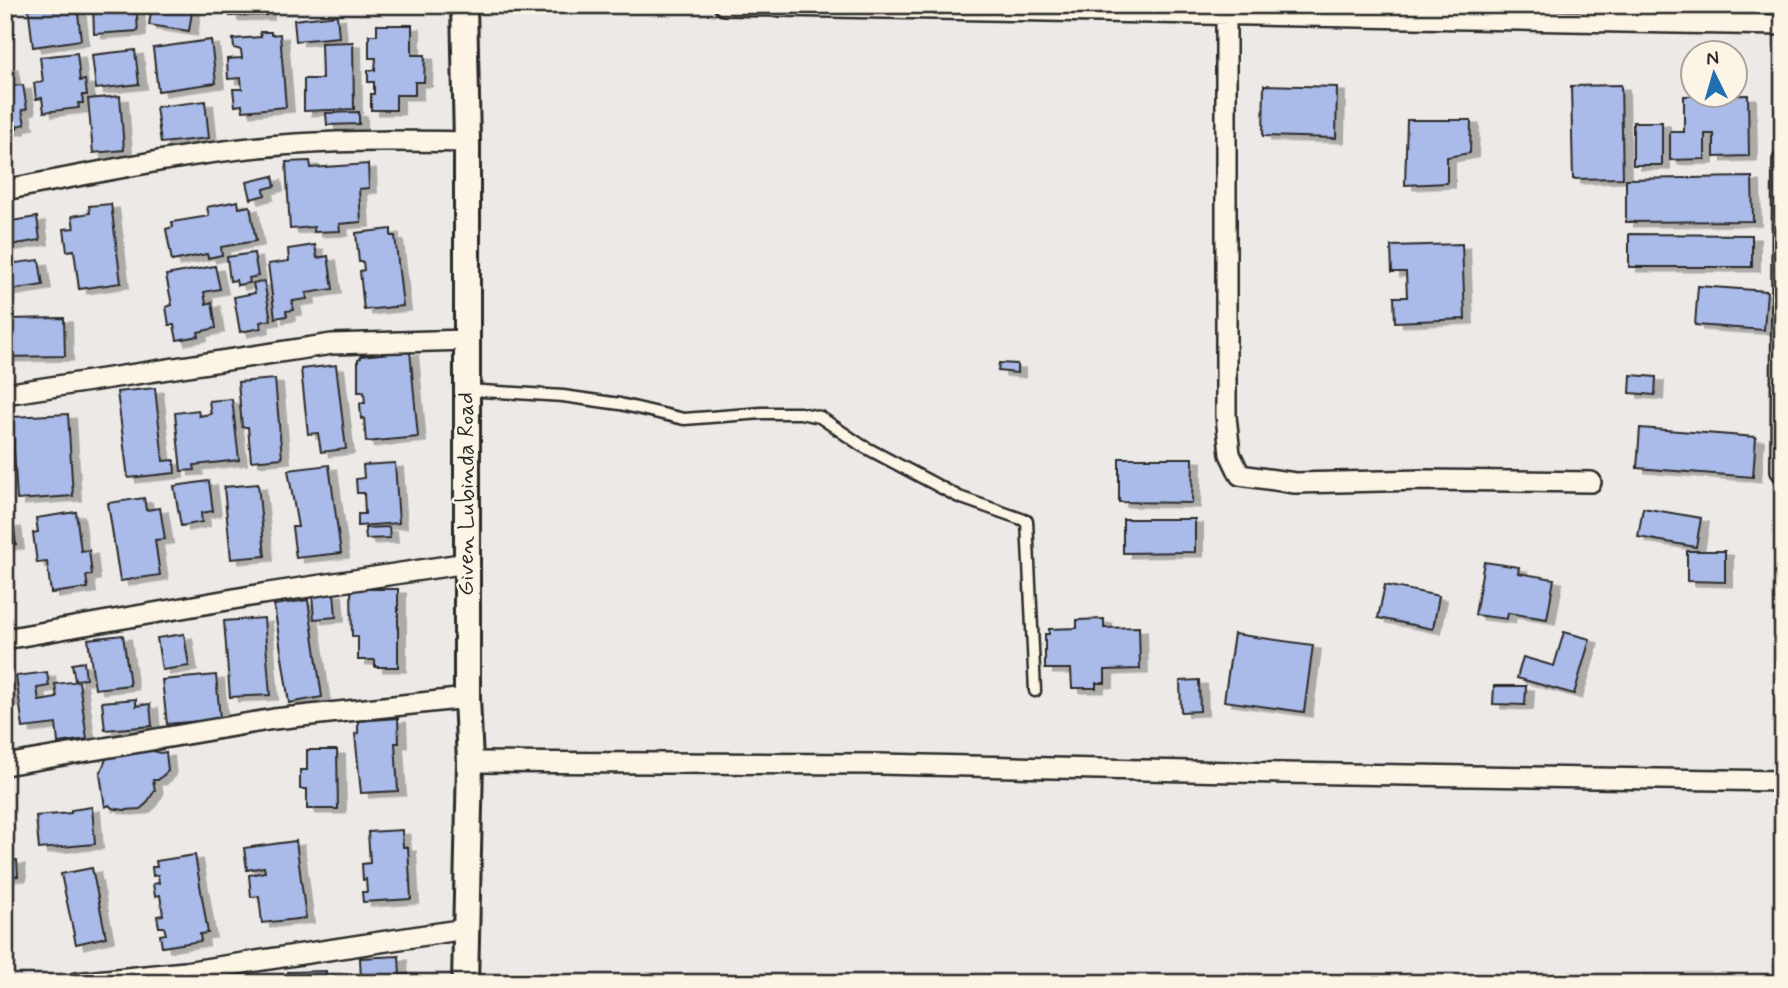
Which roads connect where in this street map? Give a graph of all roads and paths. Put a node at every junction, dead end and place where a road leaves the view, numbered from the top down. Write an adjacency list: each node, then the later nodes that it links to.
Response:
1 (464, 5): 6 (street, Given Lubinda Road)
2 (724, 5): 4 (street)
3 (1298, 10): 4 (street); 5 (street)
4 (1226, 14): 13 (street)
5 (1783, 25)
6 (467, 142): 8 (street); 9 (street, Given Lubinda Road)
7 (1783, 160): 12 (street)
8 (5, 190)
9 (467, 340): 10 (street, Given Lubinda Road); 11 (street)
10 (467, 390): 14 (street, Given Lubinda Road); 16 (lane)
11 (5, 394)
12 (1781, 471)
13 (1591, 482)
14 (467, 563): 15 (street); 17 (street, Given Lubinda Road)
15 (5, 639)
16 (1035, 691)
17 (467, 698): 18 (street, Given Lubinda Road); 19 (street)
18 (470, 762): 20 (street); 21 (street, Given Lubinda Road)
19 (5, 765)
20 (1783, 781)
21 (465, 929): 22 (street); 23 (street, Given Lubinda Road)
22 (76, 983)
23 (465, 983)

